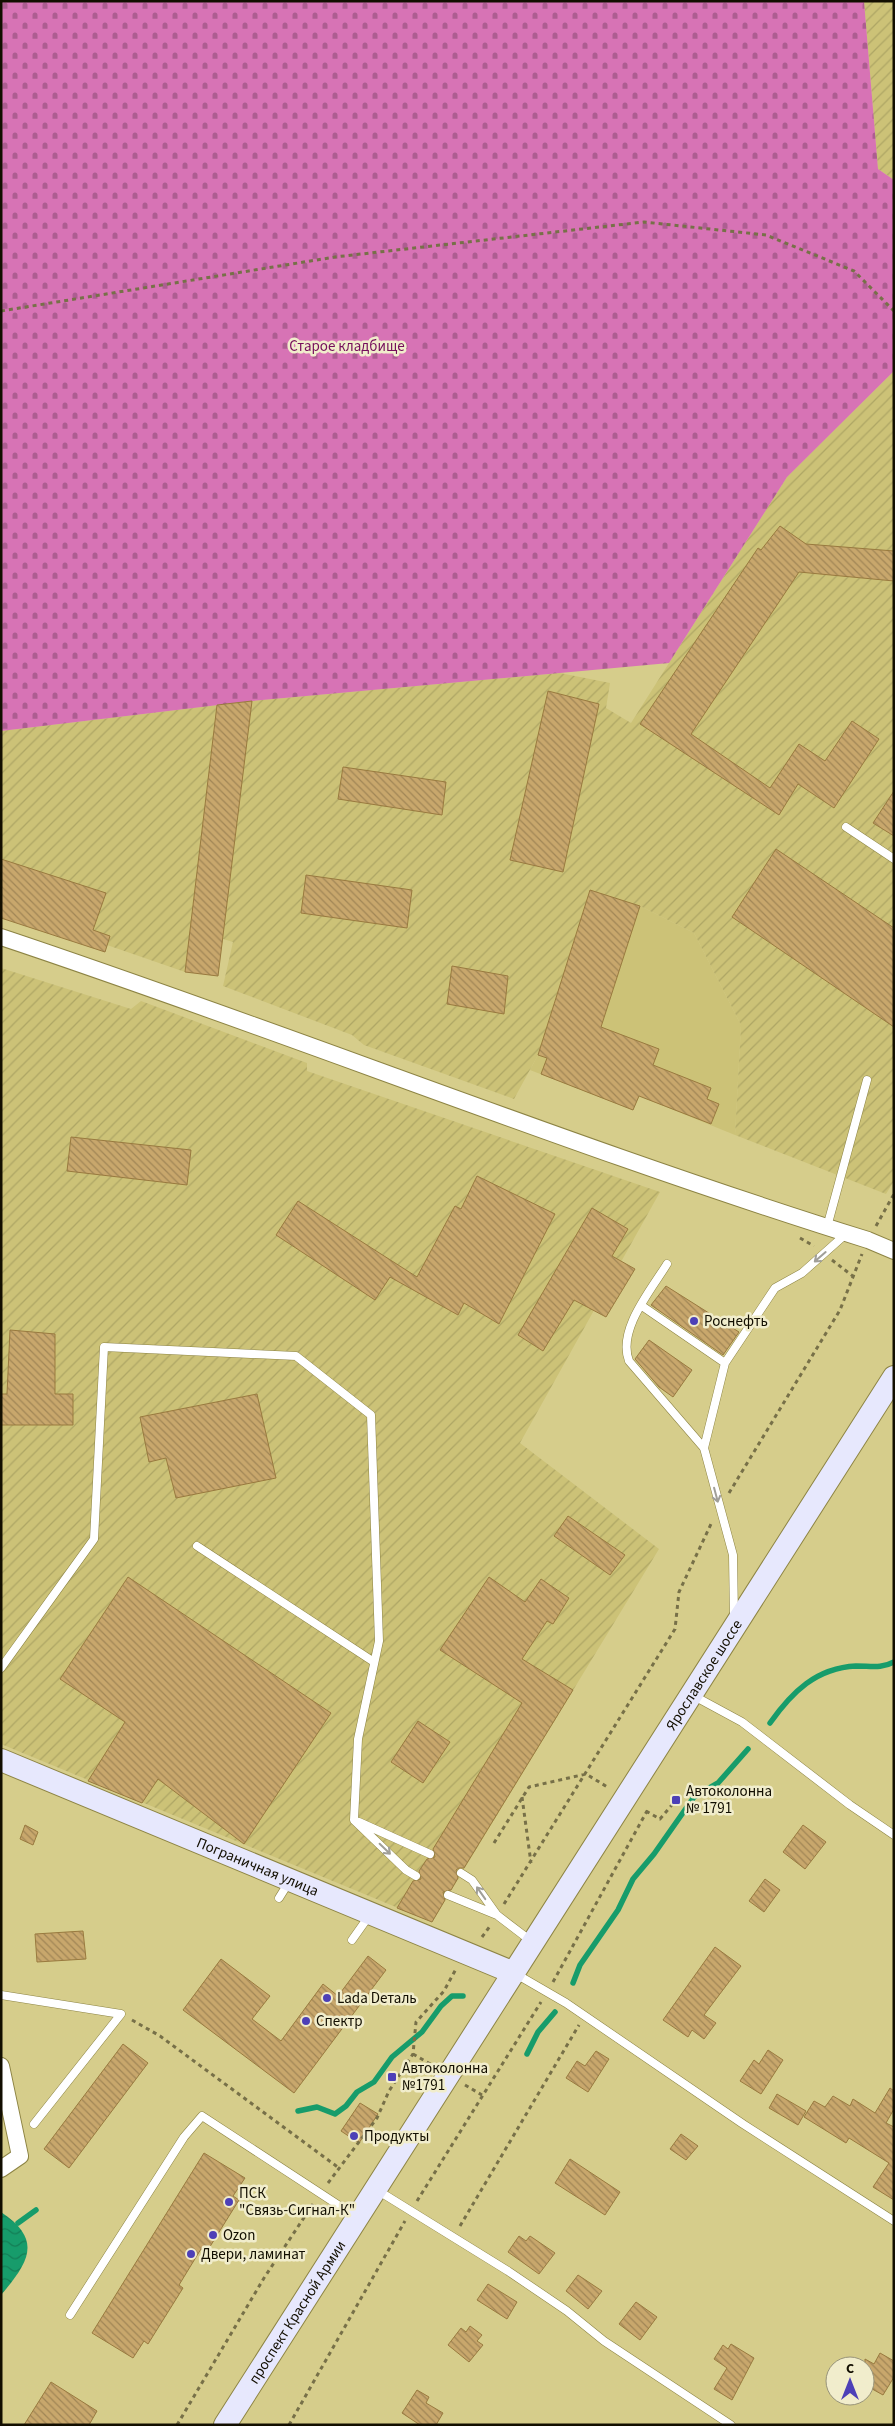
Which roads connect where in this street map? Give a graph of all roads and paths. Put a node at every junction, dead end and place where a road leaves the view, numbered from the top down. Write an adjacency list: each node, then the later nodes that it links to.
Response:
1 (1, 311): 2 (path)
2 (894, 311)
3 (846, 827): 4 (lane)
4 (894, 859)
5 (1, 937): 8 (street)
6 (867, 1080): 8 (lane)
7 (894, 1194): 11 (path)
8 (827, 1227): 9 (street)
9 (847, 1234): 11 (street); 13 (lane)
10 (797, 1237): 13 (path)
11 (868, 1240): 12 (street); 15 (path)
12 (894, 1251)
13 (824, 1254): 15 (path); 17 (lane, one-way to 17)
14 (667, 1264): 16 (lane)
15 (854, 1277): 20 (path)
16 (642, 1306): 17 (lane); 19 (lane)
17 (725, 1363): 19 (lane)
18 (894, 1377): 22 (main road, Ярославское шоссе)
19 (704, 1448): 20 (lane, one-way to 20)
20 (720, 1509): 22 (lane); 27 (path)
21 (197, 1546): 23 (lane)
22 (734, 1630): 25 (main road, Ярославское шоссе)
23 (374, 1662): 24 (lane); 32 (lane)
24 (1, 1668)
25 (692, 1695): 29 (main road, Ярославское шоссе); 33 (lane)
26 (1, 1760): 39 (main road, Пограничная улица)
27 (586, 1774): 28 (path); 29 (path); 36 (path)
28 (522, 1797): 34 (path); 36 (path)
29 (626, 1798): 31 (path); 45 (main road, Ярославское шоссе)
30 (676, 1800): 31 (path)
31 (647, 1811): 48 (path)
32 (354, 1820): 35 (lane); 38 (lane, one-way to 38)
33 (894, 1835)
34 (494, 1843)
35 (430, 1854)
36 (531, 1864): 43 (path)
37 (461, 1873): 43 (lane, one-way to 37)
38 (416, 1876)
39 (291, 1879): 41 (lane); 42 (main road, Пограничная улица)
40 (448, 1895): 43 (lane)
41 (279, 1898)
42 (371, 1912): 44 (lane); 46 (main road, Пограничная улица)
43 (497, 1915): 45 (lane); 46 (path)
44 (352, 1940)
45 (533, 1942): 47 (main road, Ярославское шоссе)
46 (465, 1951): 47 (main road, Пограничная улица); 54 (path)
47 (514, 1973): 48 (lane); 56 (main road, проспект Красной Армии)
48 (547, 1992): 51 (lane)
49 (1, 1995): 50 (lane)
50 (121, 2014): 53 (lane); 54 (path)
51 (585, 2016): 59 (lane); 60 (path)
52 (1, 2066): 55 (street)
53 (34, 2124)
54 (339, 2168): 57 (path)
55 (1, 2169)
56 (375, 2189): 58 (main road, проспект Красной Армии); 60 (lane)
57 (321, 2194): 58 (lane); 61 (lane); 62 (path)
58 (357, 2217): 63 (main road, проспект Красной Армии)
59 (894, 2221)
60 (453, 2237): 64 (lane)
61 (70, 2315)
62 (177, 2425)
63 (225, 2425)
64 (731, 2425)

